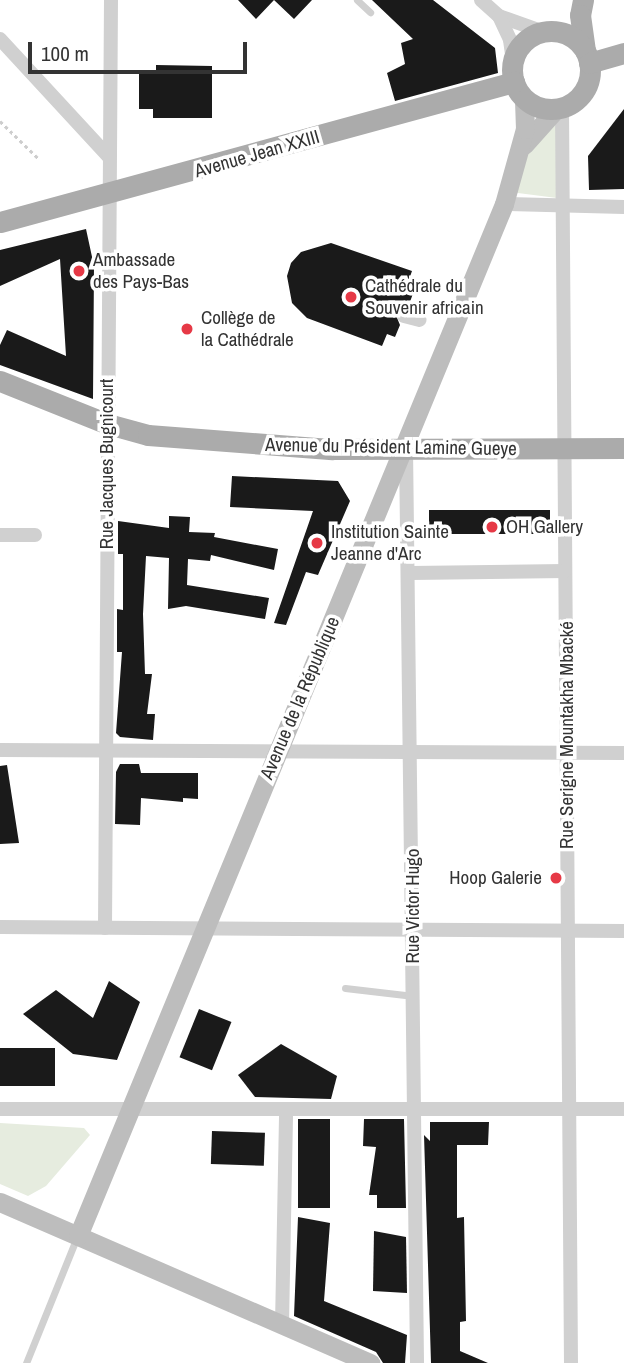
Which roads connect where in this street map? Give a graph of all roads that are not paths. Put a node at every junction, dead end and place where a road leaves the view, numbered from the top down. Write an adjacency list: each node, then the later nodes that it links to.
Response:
1 (111, 0): 13 (street, Rue Jacques Bugnicourt)
2 (357, 0): 5 (lane)
3 (481, 0): 6 (street)
4 (581, 0): 7 (main road); 10 (main road)
5 (370, 12)
6 (499, 16): 7 (street); 11 (street)
7 (544, 32): 10 (main road); 11 (main road)
8 (0, 38): 13 (street)
9 (624, 53): 10 (main road)
10 (587, 57): 12 (main road)
11 (517, 80): 12 (main road); 14 (street, Avenue de la République); 15 (main road, Avenue Jean XXIII)
12 (560, 108): 14 (street, Avenue de la République); 17 (street, Rue Serigne Mountakha Mbacké)
13 (108, 156): 15 (street, Rue Jacques Bugnicourt)
14 (517, 158): 16 (street, Avenue de la République)
15 (107, 195): 19 (main road, Avenue Jean XXIII); 23 (street, Rue Jacques Bugnicourt)
16 (504, 204): 17 (street); 24 (street, Avenue de la République)
17 (563, 206): 18 (street); 26 (street, Rue Serigne Mountakha Mbacké)
18 (624, 207)
19 (0, 222)
20 (404, 316): 21 (street)
21 (420, 320)
22 (0, 381): 23 (main road, Avenue du Président Lamine Gueye)
23 (107, 425): 24 (main road, Avenue du Président Lamine Gueye); 32 (street, Rue Jacques Bugnicourt)
24 (406, 448): 26 (main road, Avenue du Président Lamine Gueye); 30 (street, Rue Victor Hugo); 35 (street, Avenue de la République)
25 (624, 448): 26 (main road, Avenue du Président Lamine Gueye)
26 (565, 450): 29 (street, Rue Serigne Mountakha Mbacké)
27 (0, 535): 28 (street)
28 (34, 536)
29 (565, 571): 30 (street); 34 (street, Rue Serigne Mountakha Mbacké)
30 (411, 573): 33 (street, Rue Victor Hugo)
31 (0, 750): 32 (street)
32 (107, 751): 35 (street); 38 (street, Rue Jacques Bugnicourt)
33 (412, 752): 34 (street); 35 (street); 40 (street, Rue Victor Hugo)
34 (567, 752): 36 (street); 41 (street, Rue Serigne Mountakha Mbacké)
35 (277, 753): 39 (street, Avenue de la République)
36 (624, 753)
37 (0, 927): 38 (street)
38 (105, 928): 39 (street)
39 (203, 928): 40 (street); 45 (street, Avenue de la République)
40 (414, 930): 41 (street); 44 (street, Rue Victor Hugo)
41 (568, 931): 42 (street); 49 (street, Rue Serigne Mountakha Mbacké)
42 (624, 931)
43 (345, 988): 44 (lane)
44 (414, 996): 48 (street, Rue Victor Hugo)
45 (131, 1108): 46 (street); 47 (street); 52 (street, Avenue de la République)
46 (0, 1109)
47 (286, 1109): 48 (street); 53 (street)
48 (415, 1109): 49 (street); 56 (street, Rue Victor Hugo)
49 (569, 1109): 50 (street); 57 (street, Rue Serigne Mountakha Mbacké)
50 (624, 1110)
51 (0, 1202): 52 (street)
52 (78, 1236): 53 (street); 54 (lane)
53 (282, 1325): 55 (street)
54 (26, 1363)
55 (371, 1363)
56 (417, 1363)
57 (571, 1363)

